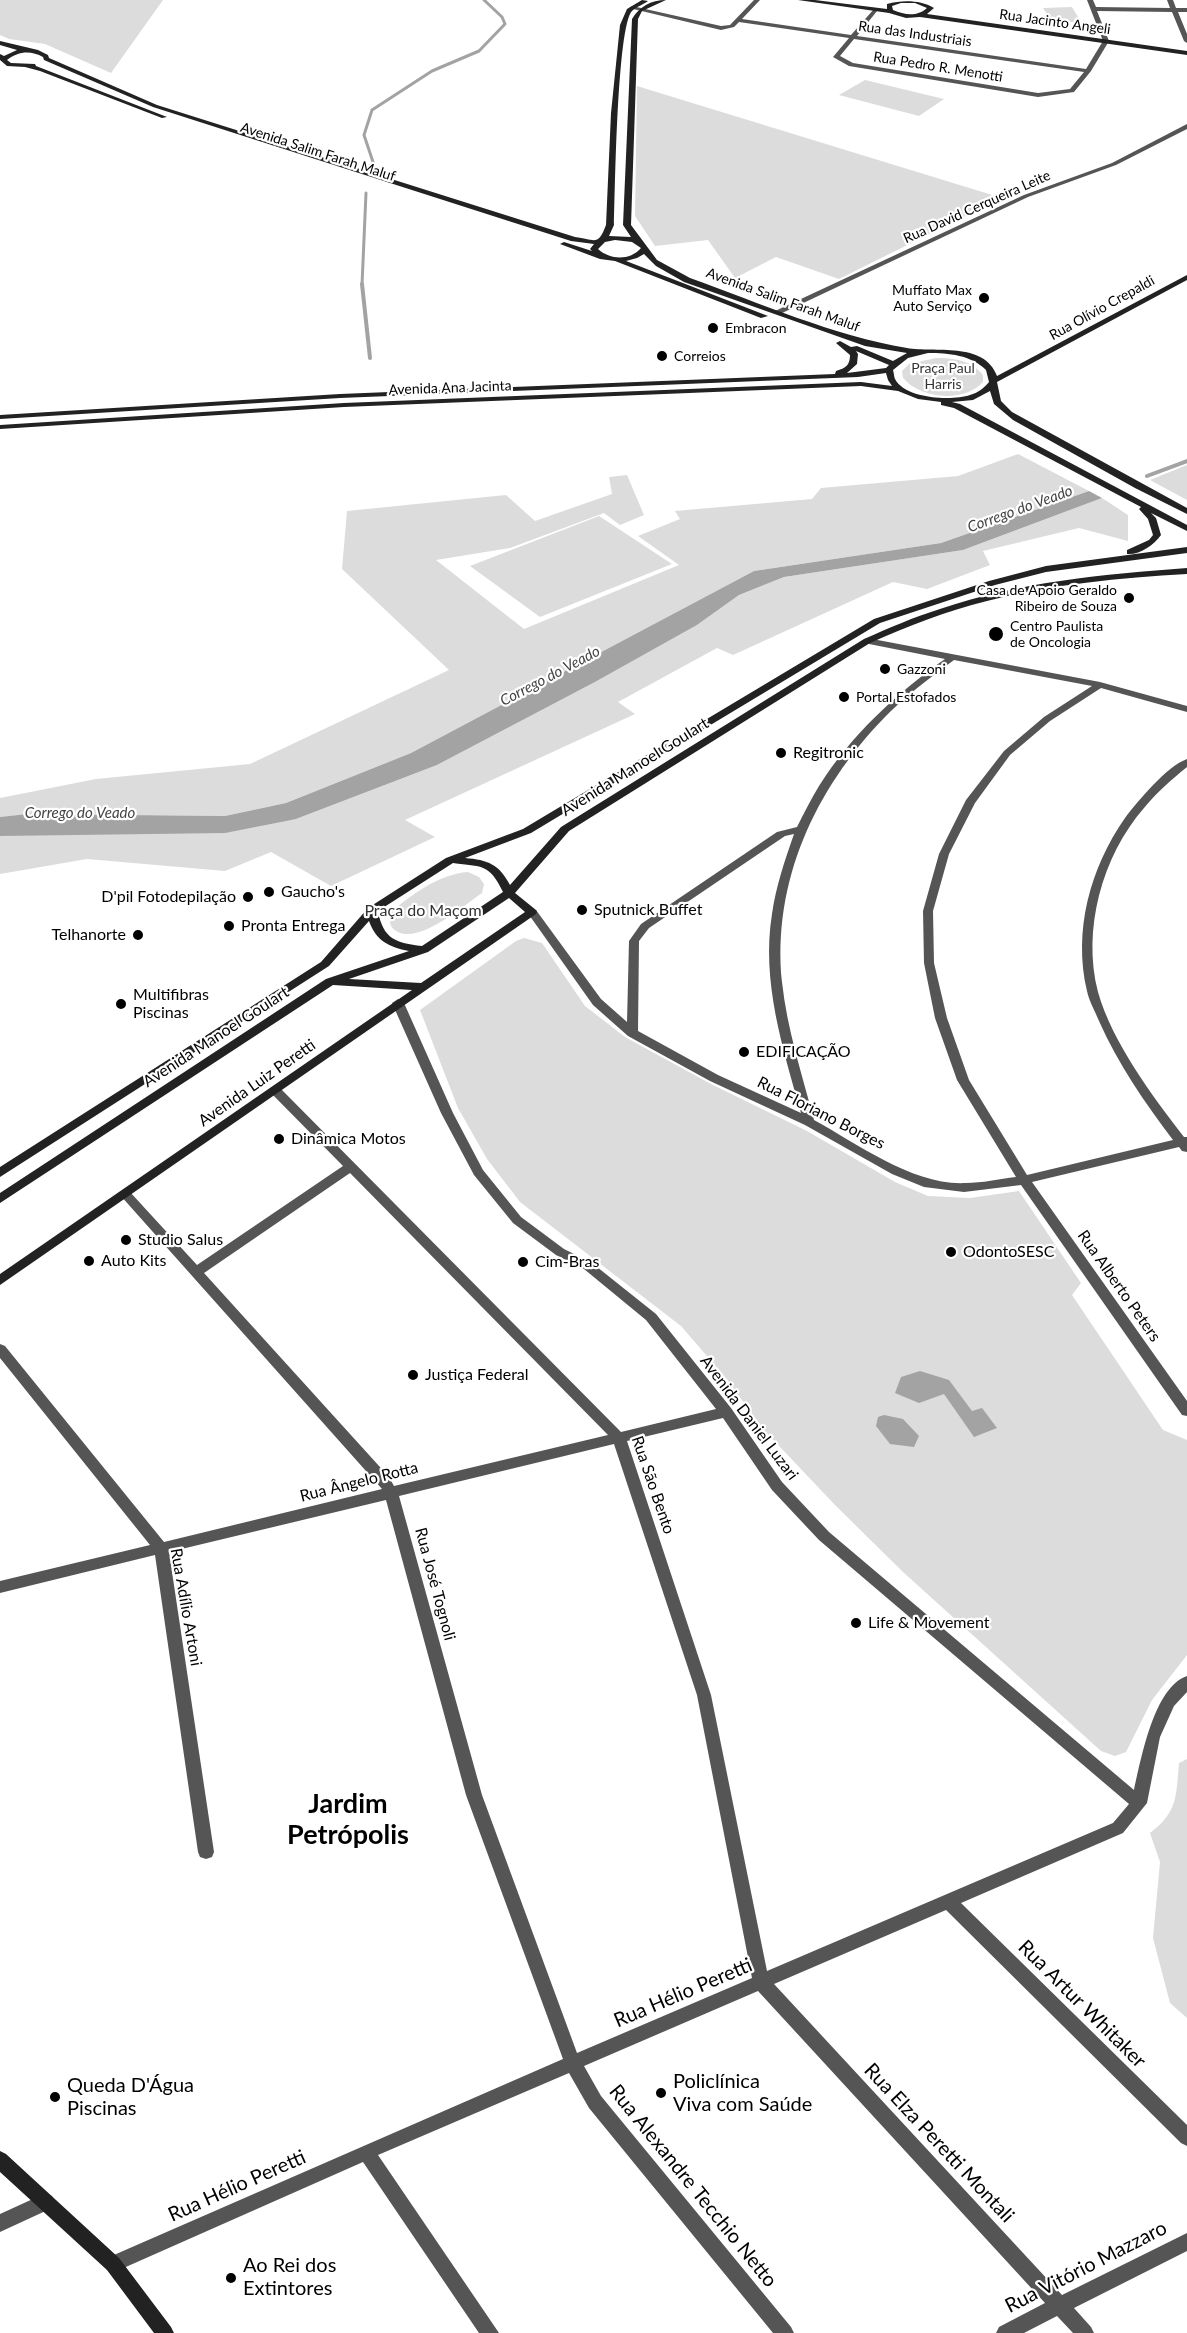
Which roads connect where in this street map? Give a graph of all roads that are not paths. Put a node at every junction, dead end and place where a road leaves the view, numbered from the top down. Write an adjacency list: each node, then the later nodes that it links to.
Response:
1 (646, 0): 10 (main road)
2 (663, 0): 13 (main road)
3 (758, 0): 18 (street)
4 (801, 0): 16 (main road)
5 (837, 0): 11 (main road)
6 (910, 0): 9 (main road); 11 (main road)
7 (1090, 0): 12 (street)
8 (1170, 0): 14 (street)
9 (925, 2): 17 (main road)
10 (632, 8): 13 (street); 28 (main road)
11 (889, 8): 16 (main road); 17 (main road, Rua Jacinto Angeli)
12 (1094, 9): 14 (street); 20 (street)
13 (640, 10): 18 (street); 29 (main road)
14 (1174, 10): 15 (street); 21 (street)
15 (1187, 10)
16 (874, 11): 19 (street)
17 (919, 15): 20 (main road, Rua Jacinto Angeli)
18 (738, 20): 19 (street, Rua das Industriais)
19 (853, 37): 30 (street, Rua das Industriais); 30 (street, Rua Pedro R. Menotti)
20 (1106, 41): 24 (main road, Rua Jacinto Angeli); 30 (street, Rua Pedro R. Menotti)
21 (1187, 41)
22 (0, 43): 23 (main road)
23 (29, 51): 25 (main road, Avenida Salim Farah Maluf); 26 (main road)
24 (1187, 53)
25 (46, 59): 27 (main road); 34 (main road, Avenida Salim Farah Maluf)
26 (2, 60): 27 (main road, Avenida Salim Farah Maluf)
27 (28, 66): 37 (main road, Avenida Salim Farah Maluf)
28 (618, 66): 29 (main road); 31 (main road)
29 (632, 66): 32 (main road)
30 (1088, 71)
31 (614, 112): 32 (main road); 34 (main road)
32 (630, 112): 35 (main road)
33 (1187, 126): 40 (street, Rua David Cerqueira Leite)
34 (601, 241): 35 (main road, Avenida Salim Farah Maluf); 37 (main road)
35 (638, 242): 36 (main road, Avenida Salim Farah Maluf)
36 (645, 248): 38 (main road); 40 (main road, Avenida Salim Farah Maluf)
37 (603, 257): 38 (main road, Avenida Salim Farah Maluf)
38 (614, 259): 41 (main road, Avenida Salim Farah Maluf)
39 (1187, 277): 43 (main road, Rua Olívio Crepaldi)
40 (777, 312): 42 (main road, Avenida Salim Farah Maluf)
41 (840, 342): 45 (main road, Avenida Salim Farah Maluf); 46 (main road)
42 (924, 352): 44 (main road, Avenida Salim Farah Maluf); 45 (main road, Avenida Ana Jacinta)
43 (1030, 363): 44 (main road); 47 (main road, Rua Olívio Crepaldi)
44 (986, 365): 47 (main road)
45 (891, 367): 46 (main road, Avenida Ana Jacinta); 48 (main road)
46 (826, 376): 50 (main road, Avenida Ana Jacinta)
47 (994, 382): 49 (main road, Rua Olívio Crepaldi); 56 (main road)
48 (900, 389): 49 (main road, Avenida Ana Jacinta); 52 (main road, Avenida Ana Jacinta)
49 (932, 399): 57 (main road)
50 (256, 401): 51 (main road, Avenida Ana Jacinta); 52 (main road)
51 (140, 408): 53 (main road, Avenida Ana Jacinta); 54 (main road)
52 (256, 411): 54 (main road, Avenida Ana Jacinta)
53 (0, 417)
54 (141, 418): 55 (main road, Avenida Ana Jacinta)
55 (0, 427)
56 (1157, 496): 58 (main road); 59 (main road)
57 (1133, 500): 60 (main road); 62 (main road)
58 (1187, 504)
59 (1187, 511)
60 (1187, 528)
61 (1187, 550): 62 (main road, Avenida Manoel Goulart)
62 (1111, 559): 70 (main road, Avenida Manoel Goulart)
63 (1187, 571): 64 (main road, Avenida Manoel Goulart)
64 (867, 642): 65 (street); 71 (main road, Avenida Manoel Goulart)
65 (953, 657): 66 (street); 69 (street)
66 (1100, 685): 67 (street); 84 (street, Rua Alberto Peters)
67 (1187, 710)
68 (1187, 762): 81 (street)
69 (801, 829): 78 (street); 80 (street)
70 (450, 860): 71 (main road, Rua Floriano Borges); 72 (main road, Avenida Manoel Goulart)
71 (509, 893): 73 (main road, Rua Floriano Borges); 74 (main road, Avenida Manoel Goulart)
72 (372, 910): 74 (main road); 83 (main road, Avenida Manoel Goulart)
73 (532, 912): 76 (main road, Avenida Luiz Peretti); 78 (street, Rua Floriano Borges)
74 (424, 950): 75 (main road, Avenida Manoel Goulart)
75 (330, 981): 76 (main road); 86 (main road, Avenida Manoel Goulart)
76 (421, 987): 77 (main road, Avenida Luiz Peretti)
77 (398, 1003): 79 (main road, Avenida Luiz Peretti); 91 (street, Avenida Daniel Luzari)
78 (632, 1033): 80 (street, Rua Floriano Borges)
79 (276, 1091): 82 (street, Rua São Bento); 85 (main road, Avenida Luiz Peretti)
80 (809, 1122): 84 (street, Rua Floriano Borges)
81 (1185, 1144): 84 (street, Rua Floriano Borges)
82 (351, 1167): 87 (street); 92 (street, Rua São Bento)
83 (0, 1173)
84 (1024, 1180): 90 (street, Rua Alberto Peters)
85 (126, 1195): 87 (street, Rua José Tognoli); 88 (main road, Avenida Luiz Peretti)
86 (0, 1199)
87 (196, 1272): 93 (street, Rua José Tognoli)
88 (0, 1280)
89 (0, 1349): 94 (street, Rua Adílio Artoni)
90 (1187, 1411)
91 (726, 1412): 92 (street, Rua Ângelo Rotta); 97 (street, Avenida Daniel Luzari)
92 (619, 1438): 93 (street, Rua Ângelo Rotta); 100 (street, Rua São Bento)
93 (391, 1493): 94 (street, Rua Ângelo Rotta); 101 (street, Rua José Tognoli)
94 (161, 1548): 95 (street, Rua Ângelo Rotta); 98 (street, Rua Adílio Artoni)
95 (0, 1587)
96 (1187, 1682): 97 (street, Rua Hélio Peretti)
97 (1139, 1803): 99 (street, Rua Hélio Peretti)
98 (206, 1852)
99 (948, 1901): 100 (street, Rua Hélio Peretti); 102 (street, Rua Artur Whitaker)
100 (761, 1982): 101 (street, Rua Hélio Peretti); 109 (street, Rua Elza Peretti Montali)
101 (573, 2063): 103 (street, Rua Hélio Peretti); 112 (street, Rua Alexandre Tecchio Netto)
102 (1187, 2137)
103 (366, 2152): 108 (street, Rua Hélio Peretti); 111 (street)
104 (0, 2160): 105 (main road)
105 (46, 2202): 106 (street); 108 (main road)
106 (0, 2223)
107 (1187, 2242): 109 (street, Rua Vitório Mazzaro)
108 (113, 2264): 110 (main road)
109 (1060, 2306): 113 (street, Rua Vitório Mazzaro); 114 (street, Rua Elza Peretti Montali)
110 (165, 2333)
111 (490, 2333)
112 (785, 2333)
113 (1005, 2333)
114 (1085, 2333)

